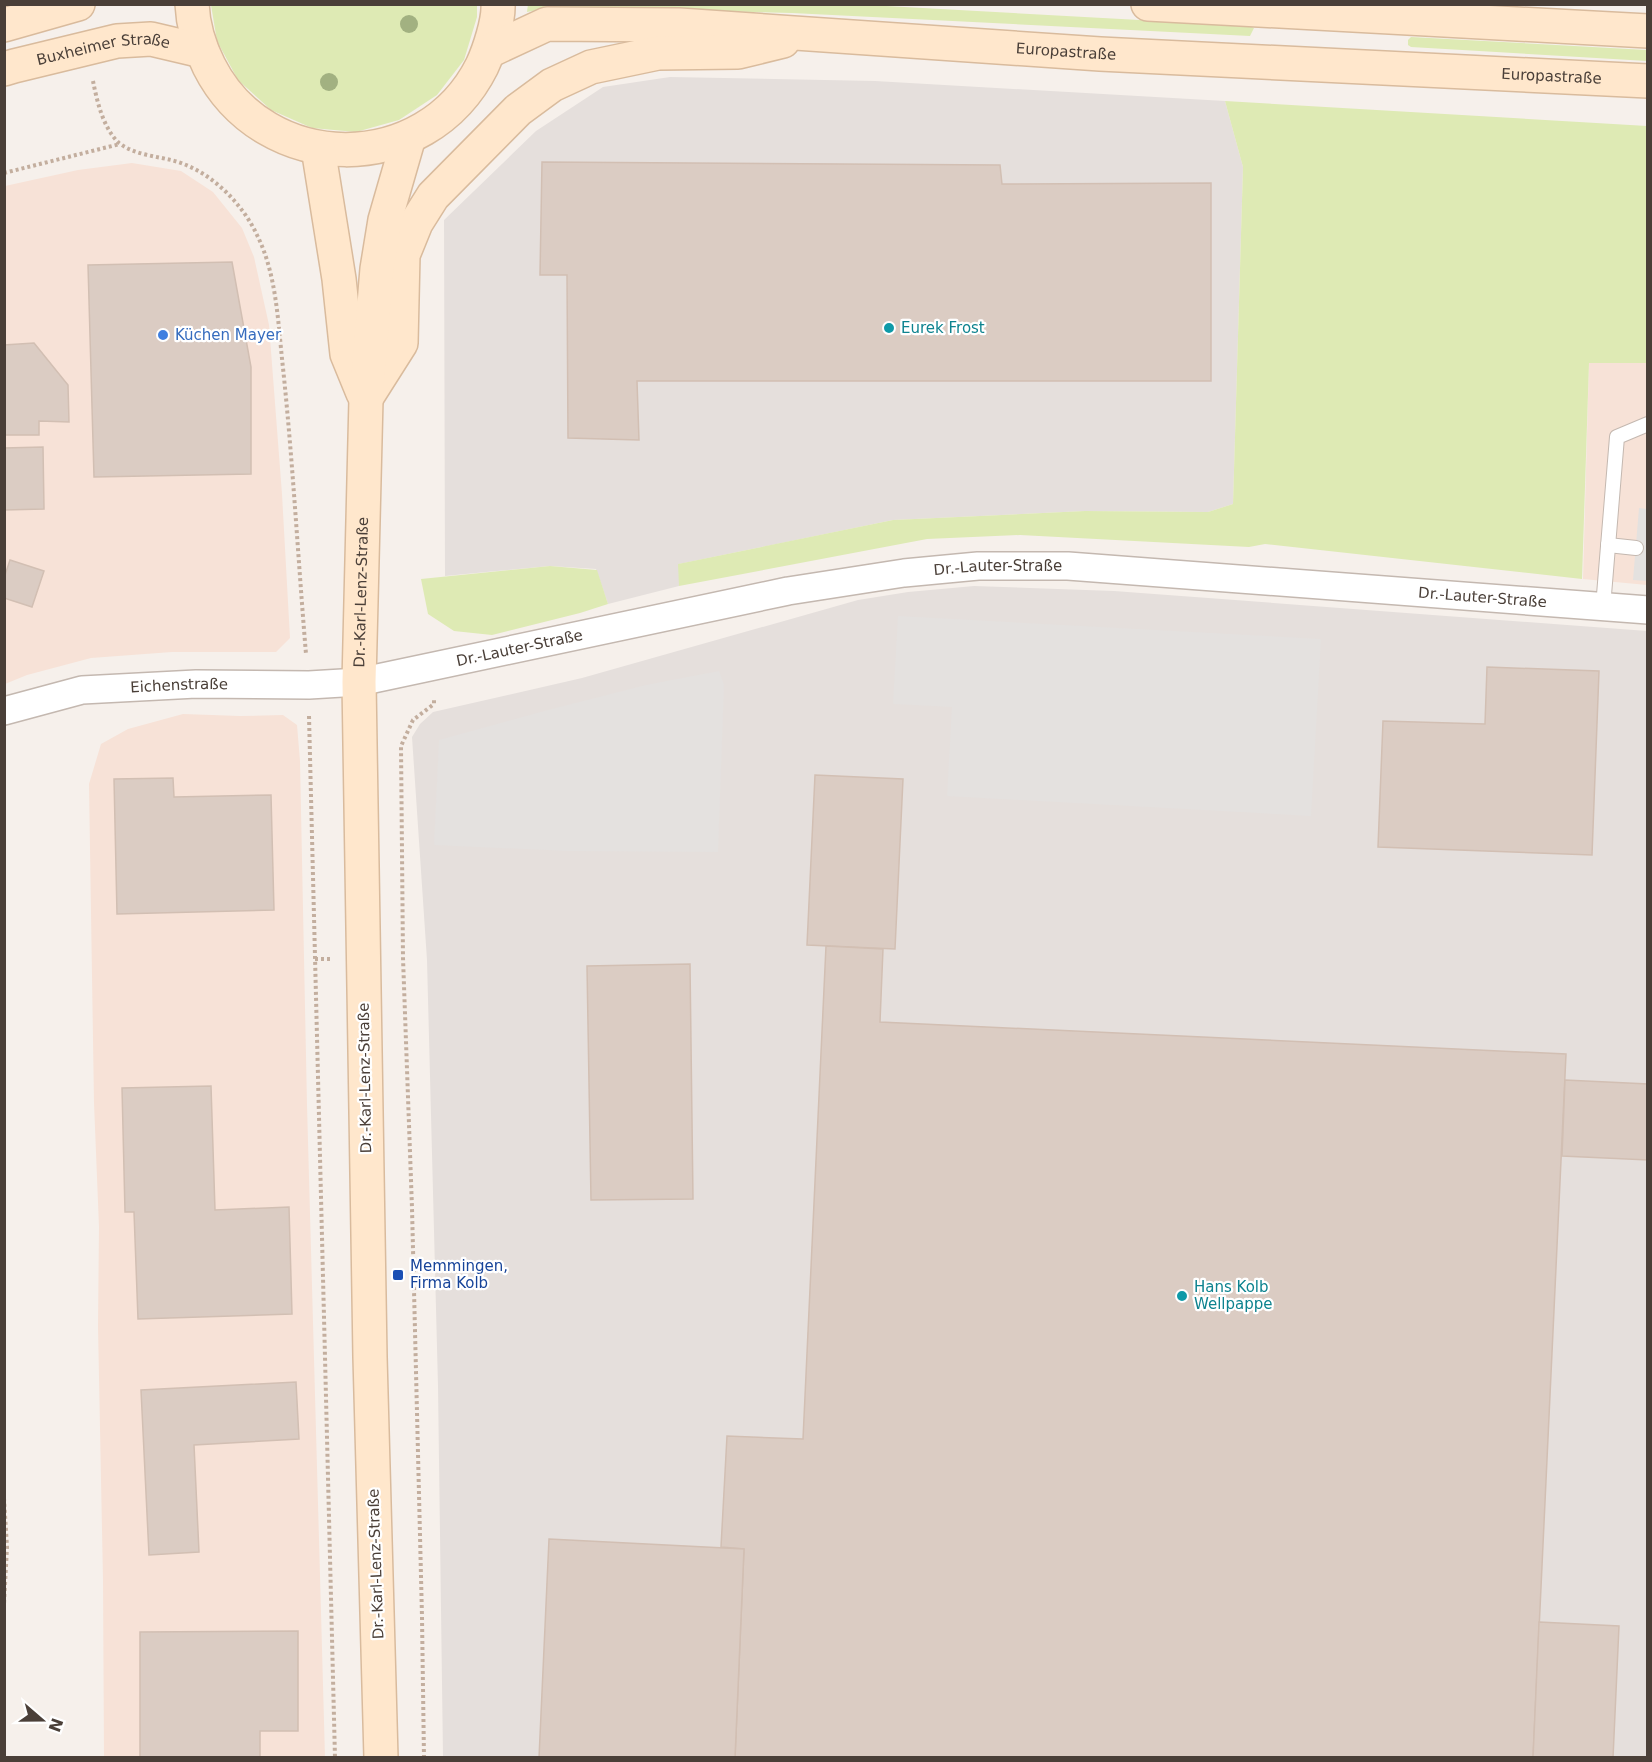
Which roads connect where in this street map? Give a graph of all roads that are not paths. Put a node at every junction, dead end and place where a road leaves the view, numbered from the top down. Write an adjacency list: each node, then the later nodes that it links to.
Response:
1 (78, 4): 5 (main road)
2 (192, 4): 8 (main road)
3 (498, 4): 9 (main road)
4 (1148, 4): 6 (main road)
5 (4, 26)
6 (1647, 31)
7 (808, 34): 9 (main road, Europastraße); 11 (main road, Europastraße); 14 (main road)
8 (202, 51): 10 (main road, Buxheimer Straße); 13 (main road)
9 (489, 51): 12 (main road)
10 (4, 69)
11 (1647, 81)
12 (409, 136): 13 (main road); 14 (main road, Dr.-Karl-Lenz-Straße)
13 (318, 148): 14 (main road, Dr.-Karl-Lenz-Straße)
14 (366, 399): 20 (main road, Dr.-Karl-Lenz-Straße)
15 (1647, 424): 16 (lane)
16 (1608, 545): 17 (lane); 18 (lane)
17 (1636, 548)
18 (1603, 607): 19 (street, Dr.-Lauter-Straße); 20 (street, Dr.-Lauter-Straße)
19 (1647, 610)
20 (359, 682): 21 (street, Eichenstraße); 22 (main road, Dr.-Karl-Lenz-Straße)
21 (4, 711)
22 (381, 1758)

